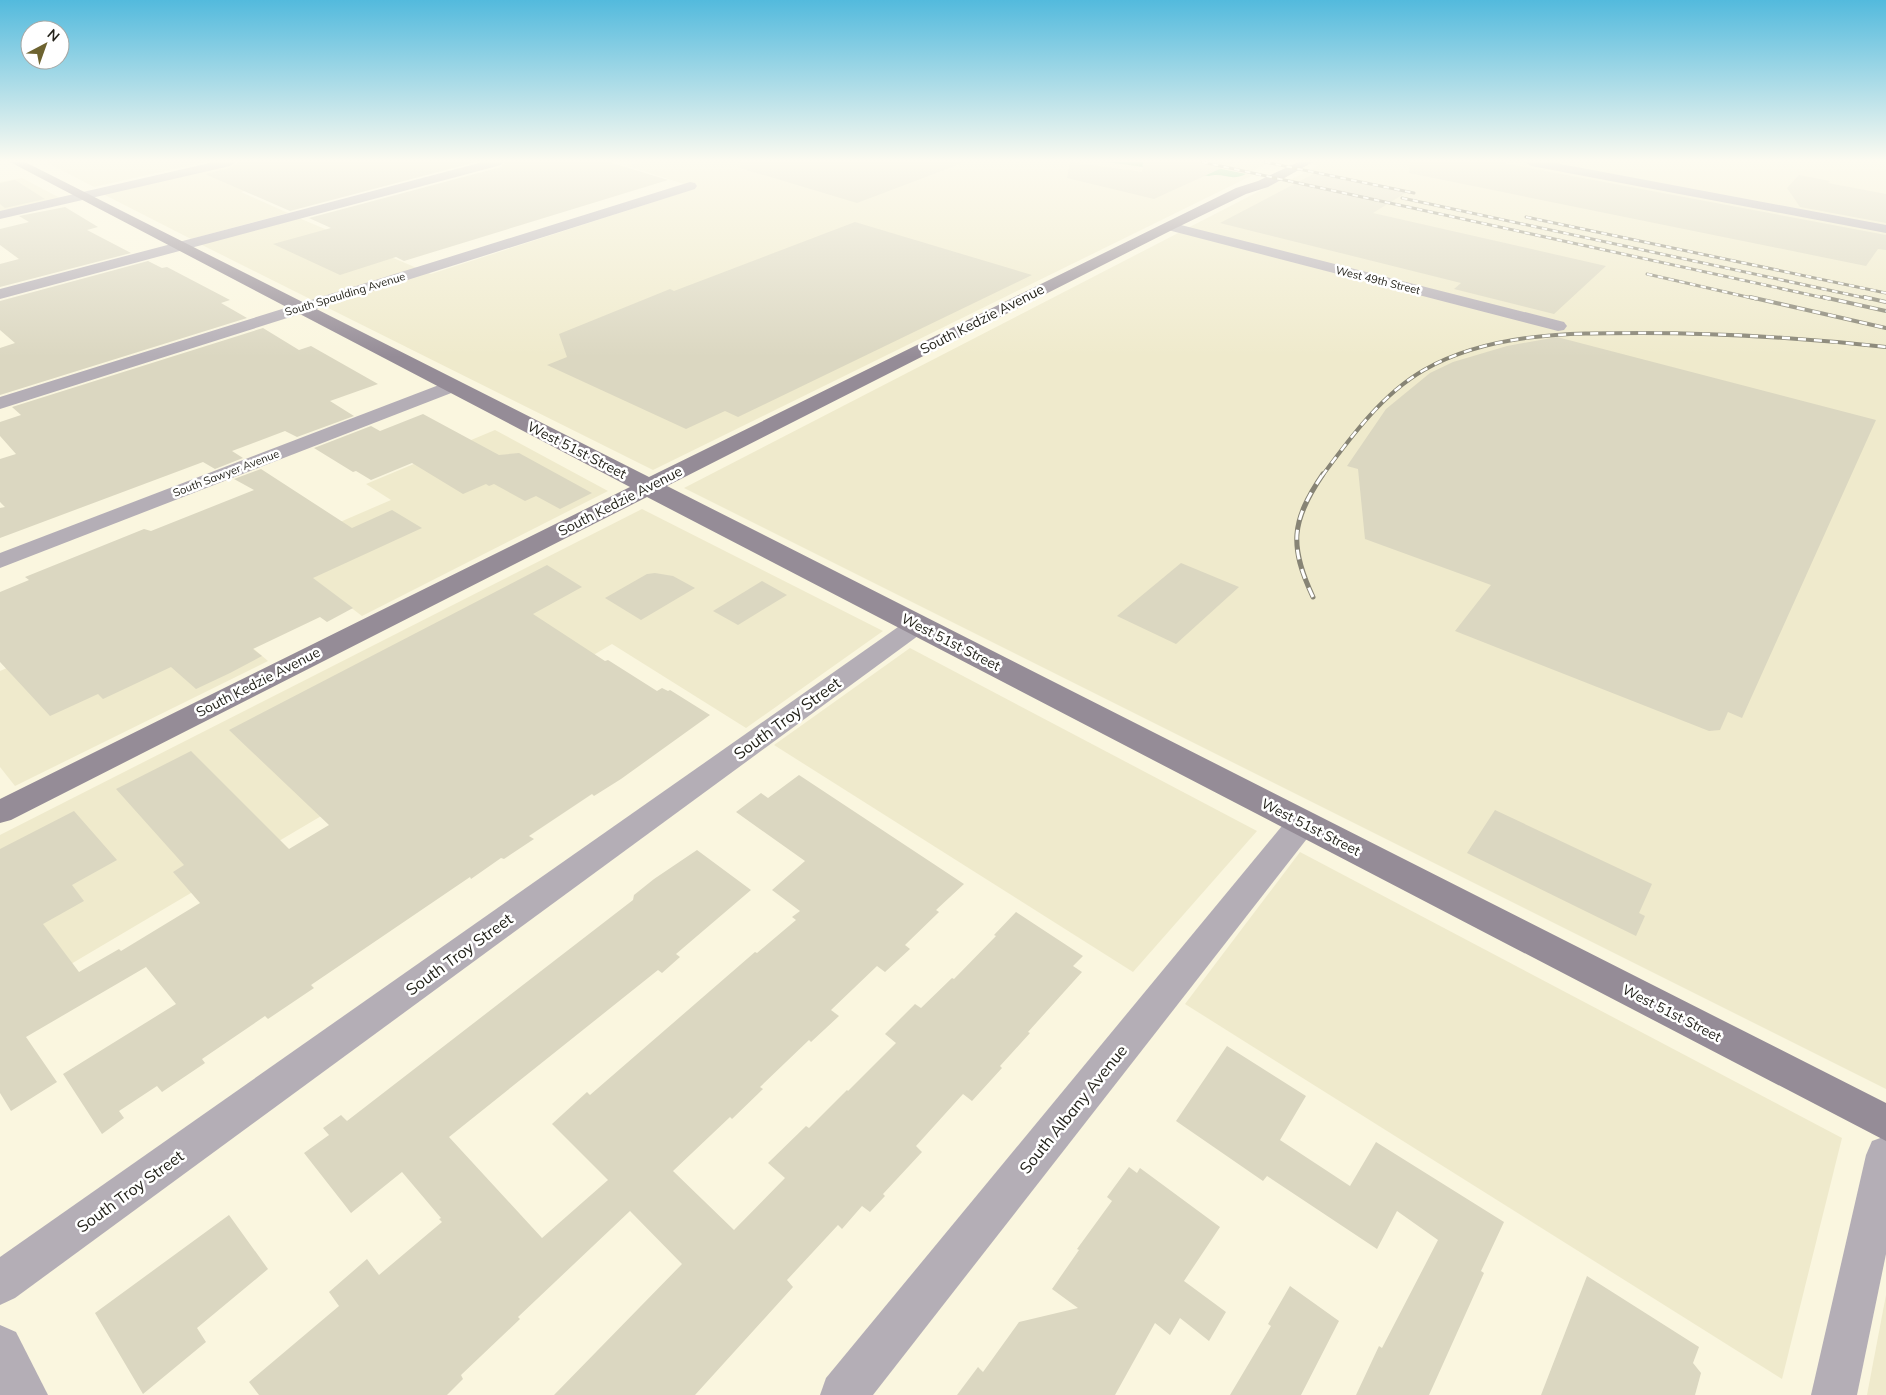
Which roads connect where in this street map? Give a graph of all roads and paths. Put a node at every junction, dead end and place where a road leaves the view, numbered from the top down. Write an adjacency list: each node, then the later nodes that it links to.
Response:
1 (143, 227): 6 (street, West 51st Street)
2 (251, 227): 6 (street)
3 (559, 227): 8 (street, South Spaulding Avenue)
4 (1167, 227): 12 (street, South Kedzie Avenue)
5 (1173, 227): 9 (street, West 49th Street)
6 (180, 246): 7 (street); 8 (street, West 51st Street)
7 (0, 294)
8 (300, 308): 10 (street, West 51st Street); 11 (street, South Spaulding Avenue)
9 (1558, 326)
10 (452, 386): 12 (street, West 51st Street); 13 (street, South Sawyer Avenue)
11 (0, 403)
12 (648, 487): 14 (street, West 51st Street); 15 (street, South Kedzie Avenue)
13 (0, 561)
14 (917, 625): 16 (street, West 51st Street); 19 (street, South Troy Street)
15 (0, 812)
16 (1302, 823): 17 (street, West 51st Street); 22 (street, South Albany Avenue)
17 (1886, 1123)
18 (1886, 1155): 23 (street)
19 (0, 1283)
20 (0, 1348): 21 (street)
21 (25, 1395)
22 (843, 1395)
23 (1834, 1395)

